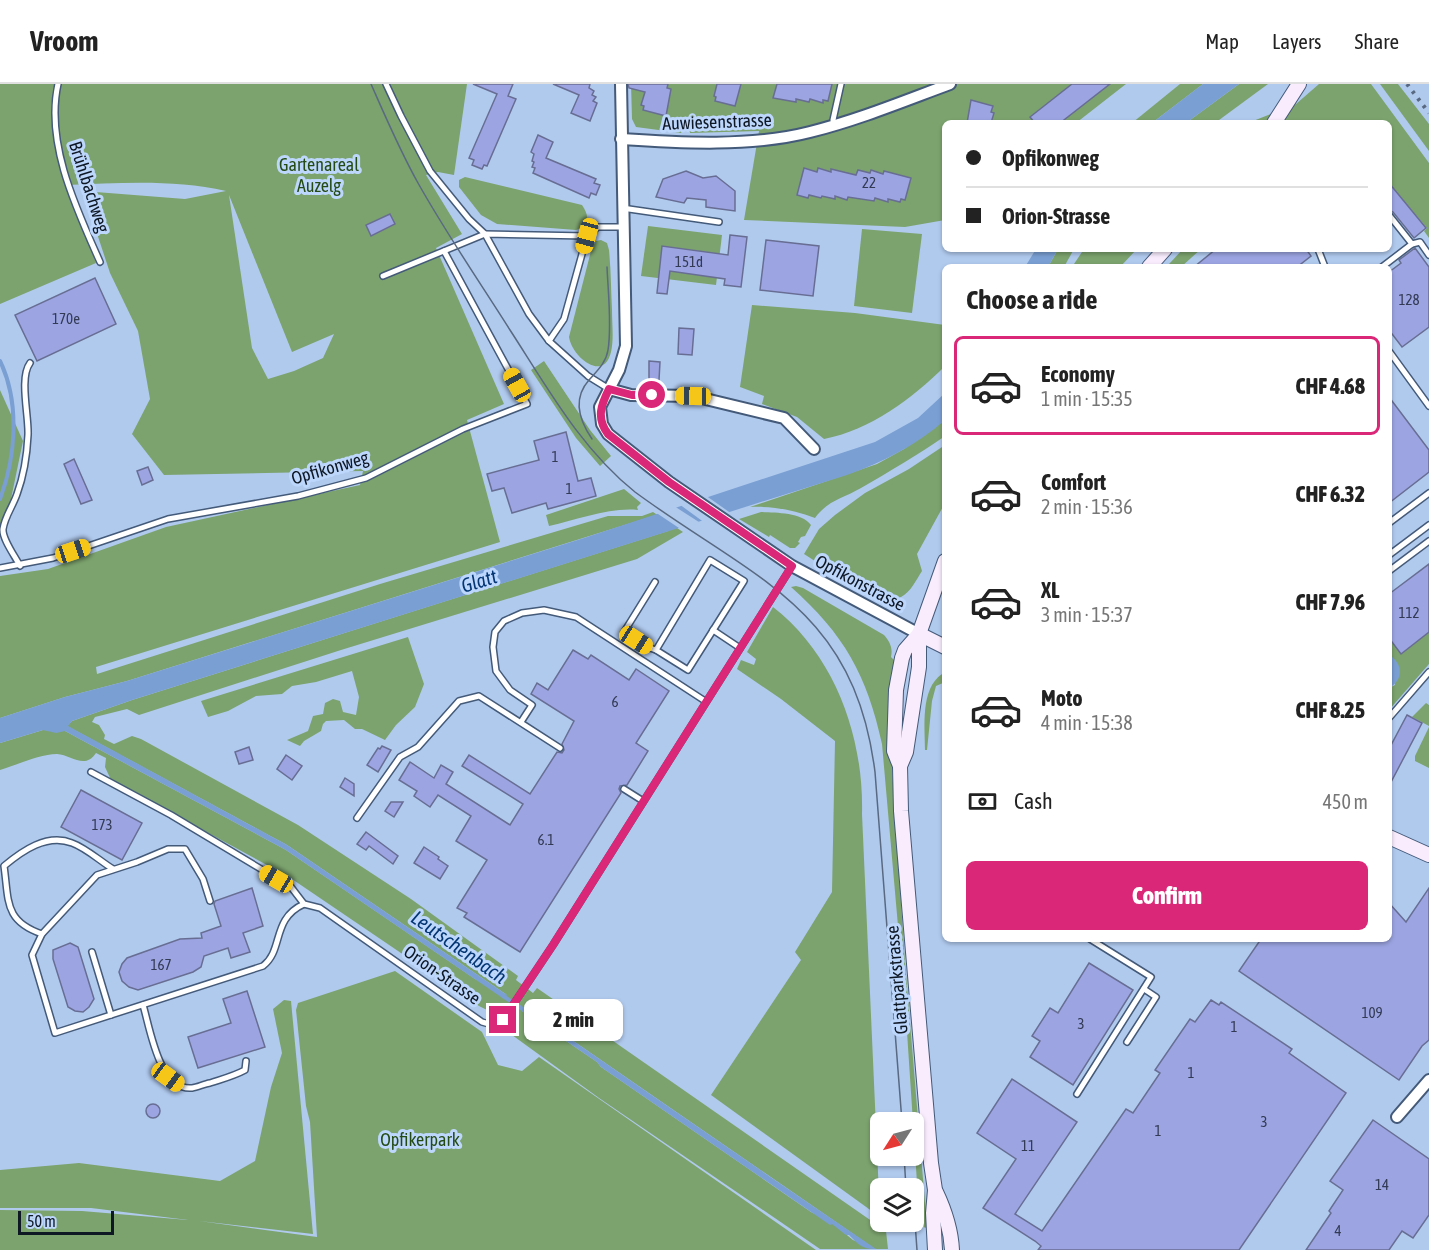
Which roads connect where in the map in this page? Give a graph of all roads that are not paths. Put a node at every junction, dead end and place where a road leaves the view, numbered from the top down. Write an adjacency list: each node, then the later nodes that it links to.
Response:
1 (58, 84): 20 (lane, Brühlbachweg)
2 (386, 84): 14 (lane)
3 (621, 84): 9 (street, Opfikonstrasse)
4 (841, 84): 8 (lane)
5 (950, 84): 8 (street, Auwiesenstrasse)
6 (1299, 84): 7 (street)
7 (1276, 120)
8 (835, 125): 9 (street, Auwiesenstrasse)
9 (621, 139): 10 (street, Opfikonstrasse)
10 (622, 208): 12 (lane); 13 (street, Opfikonstrasse)
11 (1392, 219): 16 (lane)
12 (719, 222)
13 (623, 227): 15 (lane); 27 (street, Opfikonstrasse)
14 (485, 234): 15 (lane); 17 (lane); 24 (lane)
15 (587, 236): 24 (lane)
16 (1412, 244): 19 (lane); 22 (lane)
17 (444, 251): 23 (lane); 37 (lane, Opfikonweg)
18 (1162, 252): 21 (street)
19 (1429, 255)
20 (100, 262)
21 (1152, 264)
22 (1386, 264)
23 (383, 276)
24 (549, 341): 27 (lane)
25 (1392, 355): 29 (lane)
26 (30, 363): 37 (lane)
27 (609, 389): 31 (street); 38 (street, Opfikonstrasse)
28 (1429, 390): 29 (lane)
29 (1423, 395): 30 (lane)
30 (1429, 406)
31 (814, 449)
32 (1429, 493): 33 (lane)
33 (1392, 521)
34 (1429, 525): 36 (lane)
35 (1429, 541): 41 (lane)
36 (1392, 553)
37 (20, 566): 39 (lane, Opfikonweg)
38 (792, 566): 44 (street, Opfikonstrasse); 46 (lane, Orion-Strasse)
39 (0, 568)
40 (942, 569): 44 (street, Glattparkstrasse)
41 (1392, 570)
42 (655, 582): 47 (lane)
43 (713, 630): 46 (lane); 47 (lane); 47 (lane)
44 (919, 633): 45 (street); 73 (street, Glattparkstrasse)
45 (942, 645)
46 (740, 648): 49 (lane, Orion-Strasse)
47 (656, 650)
48 (1429, 672): 50 (lane)
49 (705, 701): 51 (lane); 55 (lane, Orion-Strasse)
50 (1392, 715)
51 (521, 722): 52 (lane); 56 (lane)
52 (560, 748)
53 (91, 772): 61 (lane, Orion-Strasse)
54 (624, 789): 55 (lane)
55 (643, 801): 61 (lane, Orion-Strasse)
56 (357, 818)
57 (1392, 838): 58 (street)
58 (1429, 855)
59 (113, 869): 60 (lane); 62 (lane); 62 (lane)
60 (210, 901)
61 (304, 904): 66 (lane)
62 (42, 934): 67 (lane)
63 (1095, 942): 65 (lane)
64 (92, 952): 67 (lane)
65 (1144, 989): 68 (lane); 71 (lane)
66 (143, 1005): 67 (lane); 69 (lane)
67 (111, 1015)
68 (1127, 1042)
69 (246, 1061)
70 (1429, 1080): 72 (street)
71 (1077, 1094)
72 (1397, 1117)
73 (935, 1190): 74 (street, Glattparkstrasse); 75 (street, Glattparkstrasse)
74 (935, 1250)
75 (952, 1250)

